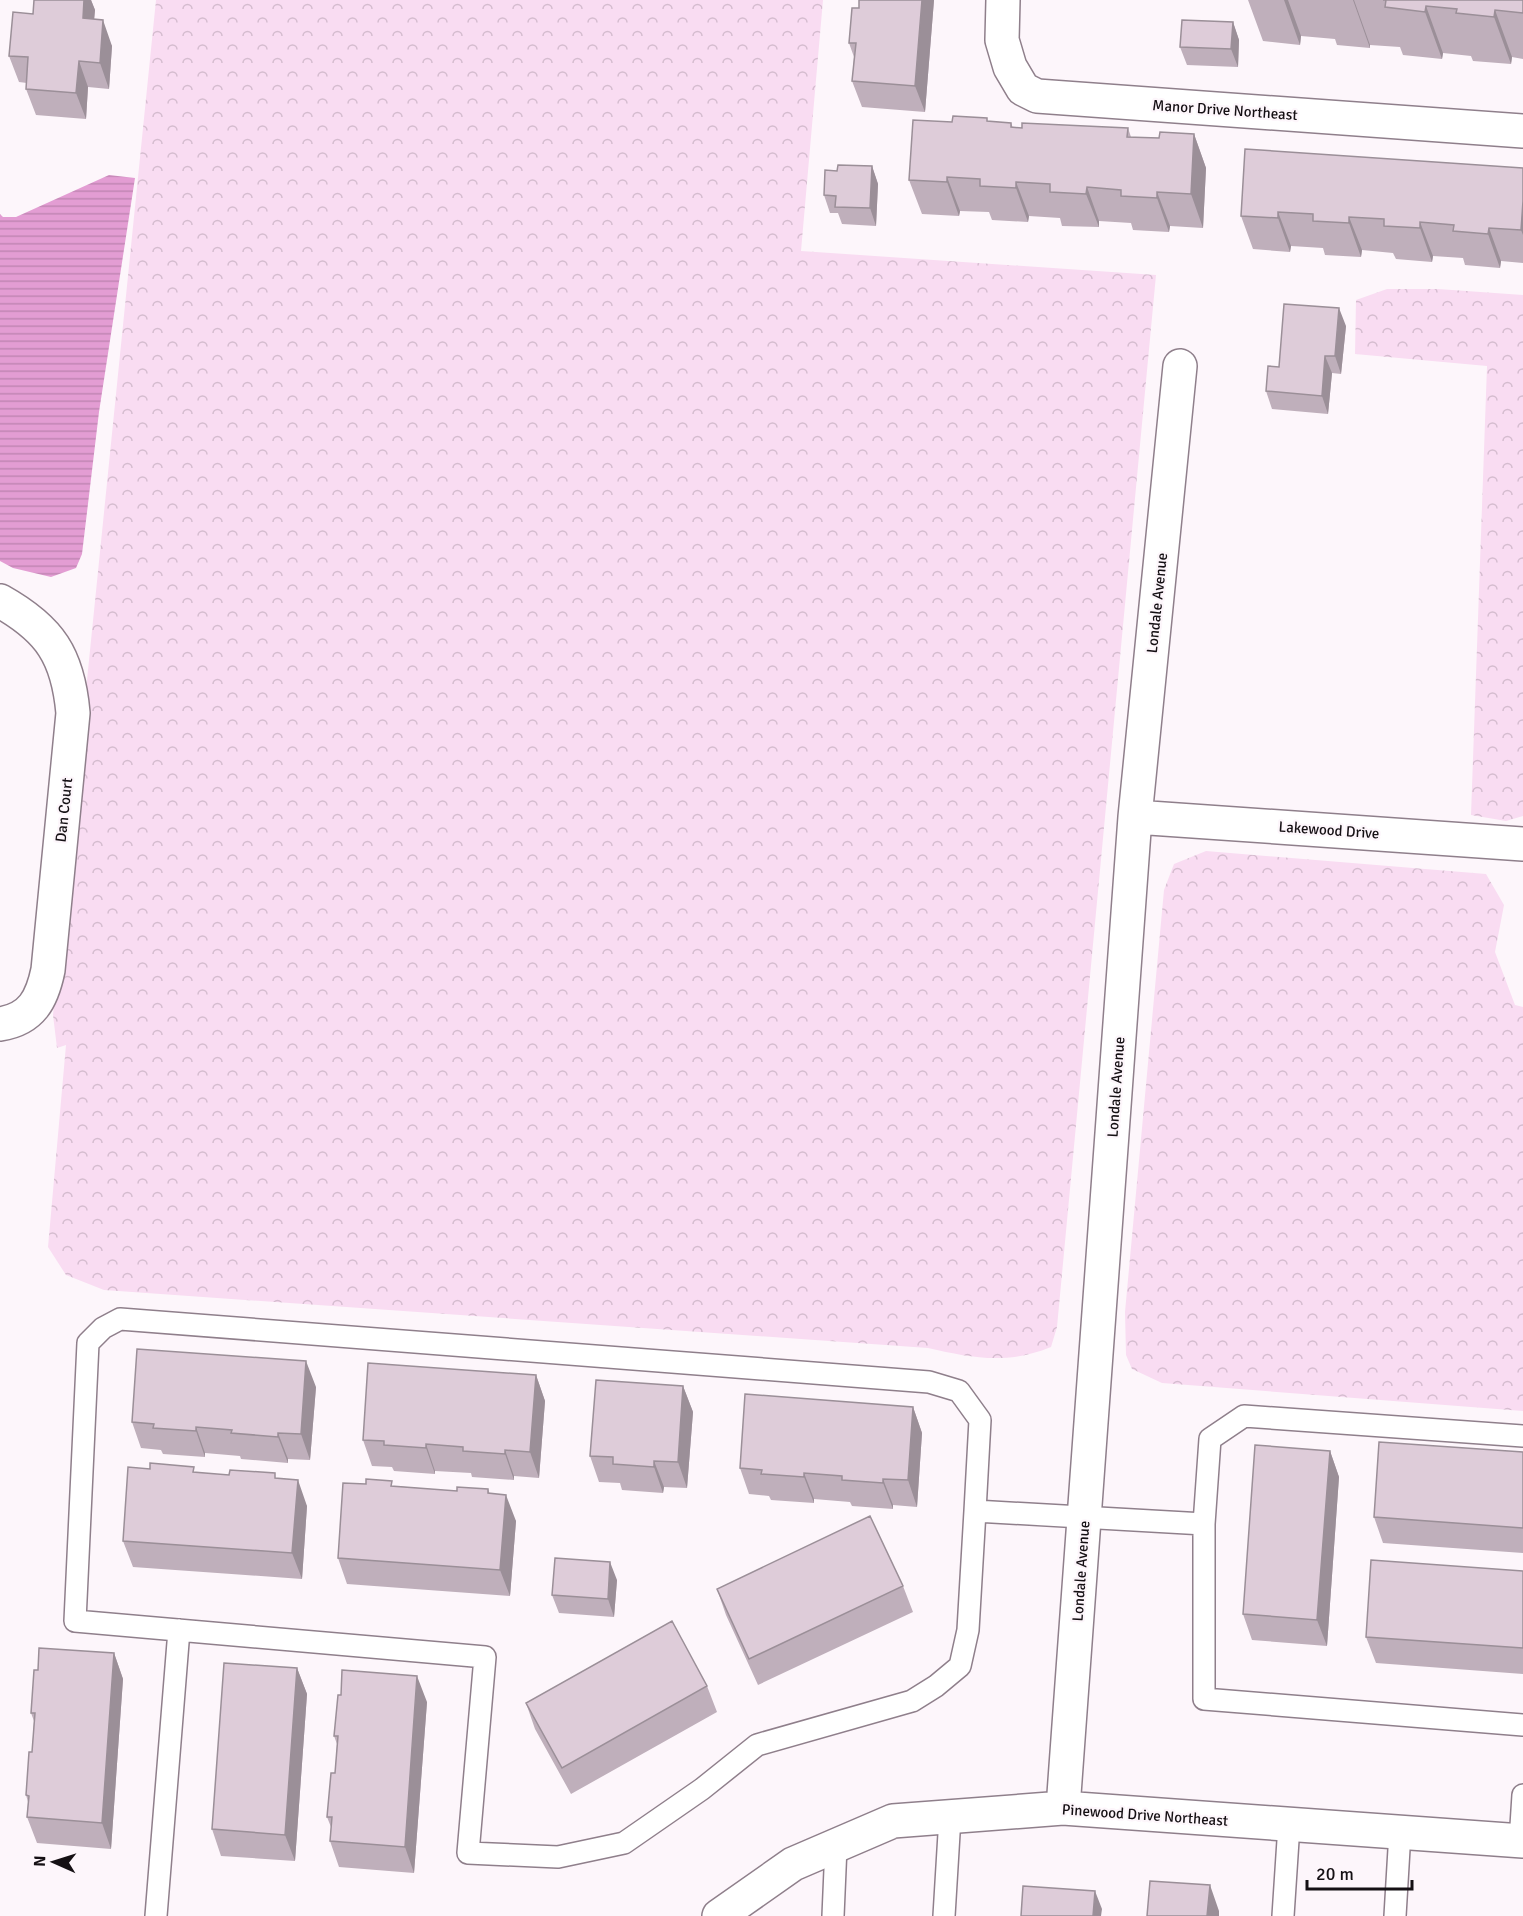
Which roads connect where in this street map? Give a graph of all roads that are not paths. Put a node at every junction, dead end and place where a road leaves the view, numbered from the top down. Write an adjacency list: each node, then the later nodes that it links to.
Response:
1 (1003, 0): 2 (street, Manor Drive Northeast)
2 (1523, 131)
3 (1180, 366): 5 (street, Londale Avenue)
4 (0, 602): 7 (street, Dan Court)
5 (1135, 817): 6 (street, Lakewood Drive); 10 (street, Londale Avenue)
6 (1523, 844)
7 (0, 1024)
8 (1523, 1436): 11 (lane)
9 (975, 1511): 10 (lane); 12 (lane); 12 (lane)
10 (1085, 1516): 11 (lane); 15 (street, Londale Avenue)
11 (1204, 1524): 13 (lane)
12 (179, 1630): 21 (lane)
13 (1523, 1725)
14 (1523, 1795): 19 (lane)
15 (1064, 1808): 16 (street, Pinewood Drive Northeast); 17 (street, Pinewood Drive Northeast)
16 (950, 1817): 20 (street, Pinewood Drive Northeast); 24 (lane)
17 (1289, 1825): 18 (street, Pinewood Drive Northeast); 25 (lane)
18 (1400, 1833): 19 (street, Pinewood Drive Northeast); 26 (lane)
19 (1522, 1841)
20 (836, 1846): 22 (street, Pinewood Drive Northeast); 23 (lane)
21 (156, 1916)
22 (719, 1916)
23 (834, 1916)
24 (944, 1916)
25 (1283, 1916)
26 (1395, 1916)

